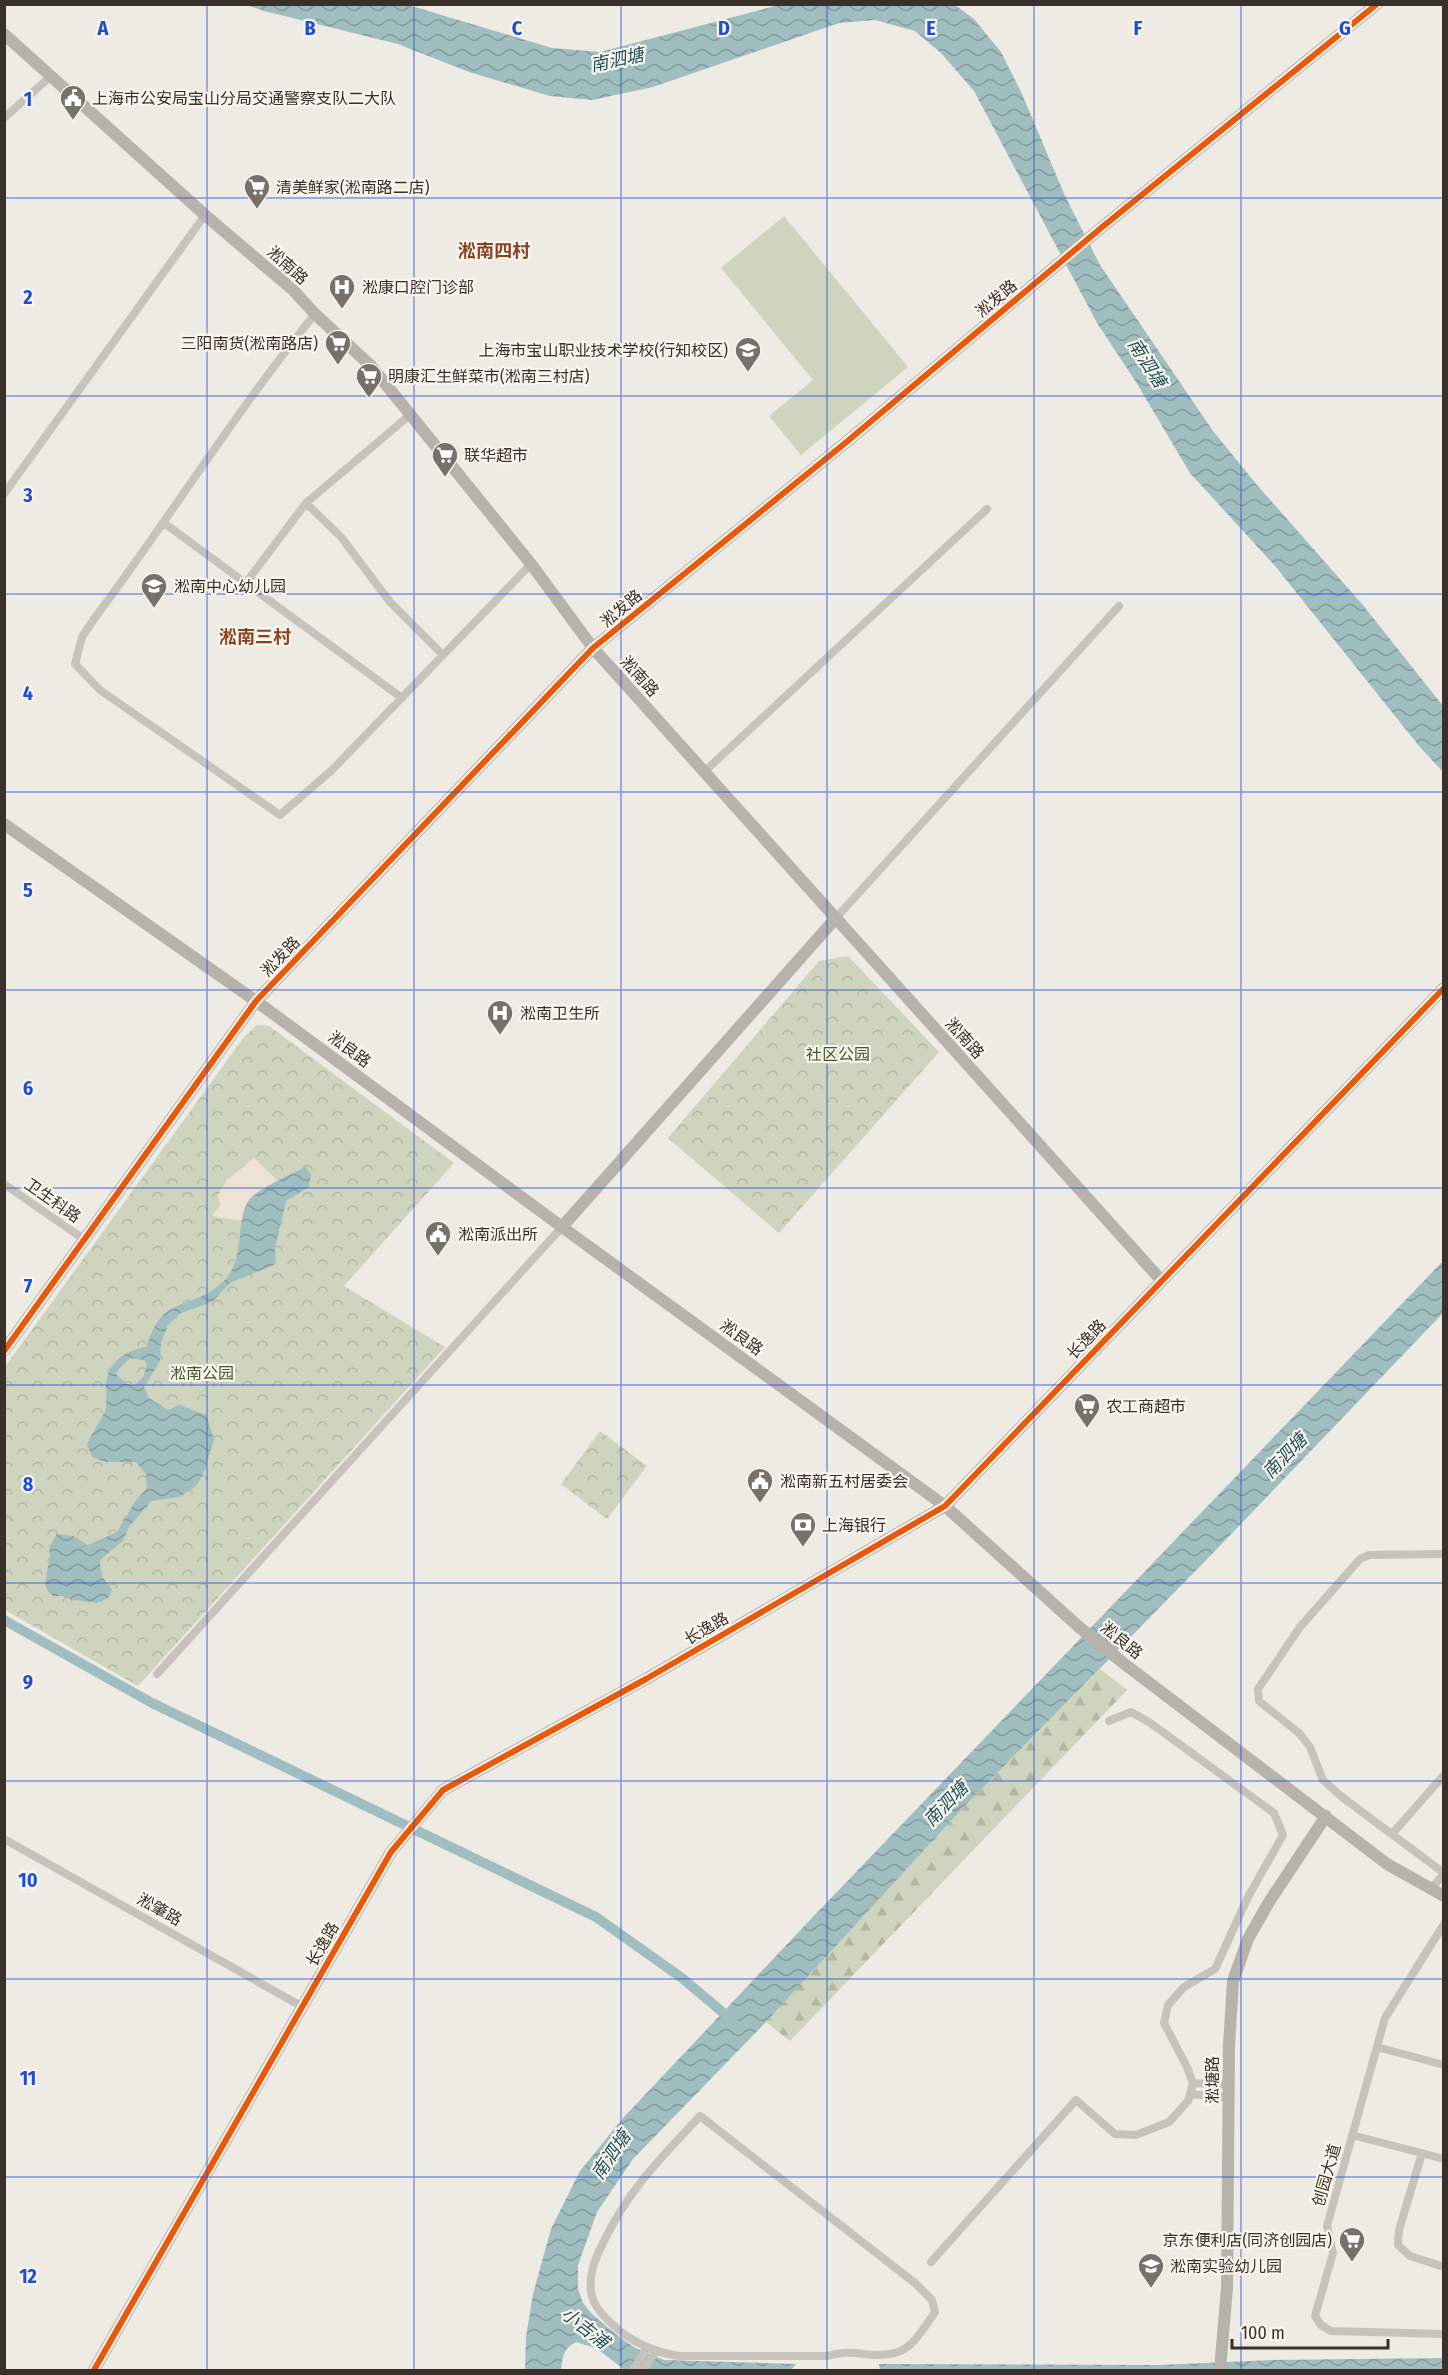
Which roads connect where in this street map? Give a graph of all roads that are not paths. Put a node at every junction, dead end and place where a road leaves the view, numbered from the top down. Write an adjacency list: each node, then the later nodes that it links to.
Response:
1 (1377, 4): 15 (street, 淞发路)
2 (4, 34): 3 (street, 淞南路)
3 (51, 76): 4 (street); 5 (street, 淞南路)
4 (4, 117)
5 (205, 215): 6 (street, 淞南路); 8 (street)
6 (315, 314): 7 (street, 淞南路); 11 (street)
7 (411, 414): 9 (street); 12 (street, 淞南路)
8 (4, 494)
9 (306, 503): 13 (street); 16 (street)
10 (987, 509): 18 (street)
11 (164, 523): 13 (street); 17 (street)
12 (531, 564): 15 (street, 淞南路); 16 (street)
13 (245, 584): 17 (street)
14 (1119, 606): 20 (street)
15 (593, 648): 18 (street, 淞南路); 22 (street, 淞发路)
16 (443, 655): 17 (street)
17 (402, 698)
18 (704, 772): 20 (street, 淞南路)
19 (4, 824): 22 (street, 淞良路)
20 (835, 919): 24 (street); 26 (street, 淞南路)
21 (1443, 987): 26 (street, 长逸路)
22 (256, 1000): 24 (street, 淞良路); 25 (street, 淞发路)
23 (4, 1184): 25 (street, 卫生科路)
24 (562, 1227): 28 (street, 淞良路); 30 (street)
25 (85, 1240): 27 (street, 淞发路)
26 (1161, 1280): 28 (street, 长逸路)
27 (4, 1352)
28 (945, 1506): 33 (street, 淞良路); 40 (street, 长逸路)
29 (1443, 1554): 34 (street)
30 (157, 1674)
31 (1109, 1721): 43 (street)
32 (1443, 1775): 34 (street)
33 (1326, 1816): 37 (street, 淞良路); 44 (street, 淞塘路)
34 (1392, 1834): 36 (street)
35 (4, 1839): 40 (street, 淞肇路)
36 (1443, 1873): 37 (street)
37 (1430, 1890): 38 (street, 淞良路)
38 (1443, 1896)
39 (1443, 1924): 41 (street, 创园大道)
40 (302, 2006): 53 (street, 长逸路)
41 (1377, 2047): 42 (street); 46 (street, 创园大道)
42 (1443, 2065)
43 (1193, 2084): 44 (street); 45 (street)
44 (1228, 2091): 45 (street); 56 (street, 淞塘路)
45 (1190, 2094): 49 (street)
46 (1352, 2135): 47 (street); 51 (street, 创园大道)
47 (1422, 2153): 48 (street); 50 (street)
48 (1443, 2159)
49 (931, 2262)
50 (1443, 2267)
51 (1443, 2334)
52 (649, 2353): 52 (street); 54 (street); 55 (street)
53 (94, 2370)
54 (633, 2370)
55 (643, 2370)
56 (1220, 2370)

